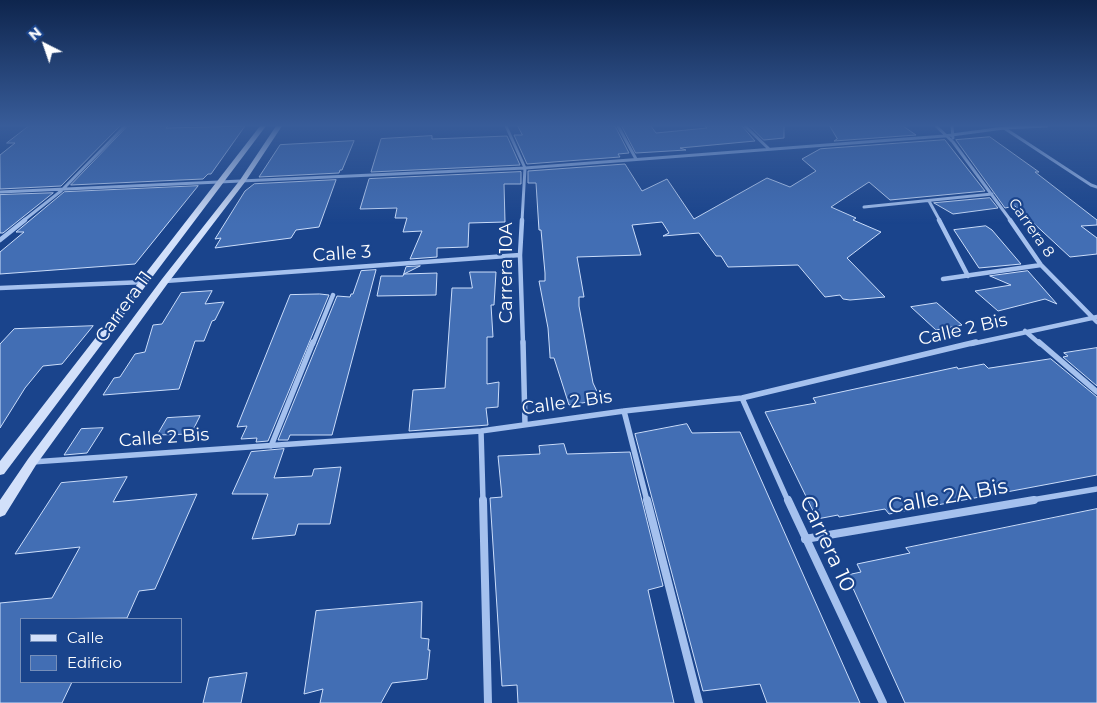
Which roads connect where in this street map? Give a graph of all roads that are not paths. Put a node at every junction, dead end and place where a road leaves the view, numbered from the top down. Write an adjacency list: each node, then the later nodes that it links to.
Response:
1 (93, 159): 12 (street)
2 (239, 159): 9 (main road, Carrera 11)
3 (258, 159): 10 (main road, Carrera 11)
4 (521, 159): 8 (street, Carrera 10A)
5 (636, 159): 8 (street)
6 (966, 159): 14 (street, Carrera 8)
7 (1051, 159): 11 (street)
8 (525, 168): 10 (street); 18 (street, Carrera 10A)
9 (222, 181): 10 (street); 12 (street); 23 (main road, Carrera 11)
10 (243, 181): 22 (main road, Carrera 11)
11 (1097, 186)
12 (61, 191): 13 (street); 17 (street)
13 (0, 192)
14 (992, 194): 15 (street); 19 (street, Carrera 8)
15 (928, 201): 16 (street); 20 (street)
16 (864, 207)
17 (0, 240)
18 (520, 255): 22 (street, Calle 3); 32 (street, Carrera 10A)
19 (1041, 266): 20 (street); 26 (street, Carrera 8)
20 (968, 276): 21 (street)
21 (943, 279)
22 (165, 281): 35 (main road, Carrera 11)
23 (146, 282): 24 (street); 36 (main road, Carrera 11)
24 (0, 288)
25 (333, 295): 34 (street)
26 (1095, 317): 27 (street, Carrera 8); 28 (street, Calle 2 Bis)
27 (1097, 322)
28 (1024, 331): 29 (street); 30 (street, Calle 2 Bis)
29 (1097, 392)
30 (742, 398): 31 (street, Calle 2 Bis); 39 (street, Carrera 10)
31 (624, 411): 32 (street, Calle 2 Bis); 41 (street)
32 (525, 424): 33 (street, Calle 2 Bis)
33 (481, 431): 34 (street, Calle 2 Bis); 40 (street)
34 (271, 446): 35 (street, Calle 2 Bis)
35 (32, 462): 38 (main road, Carrera 11)
36 (2, 465)
37 (1097, 489): 39 (street, Calle 2A Bis)
38 (0, 511)
39 (805, 539): 42 (street, Carrera 10)
40 (488, 703)
41 (699, 703)
42 (882, 703)

